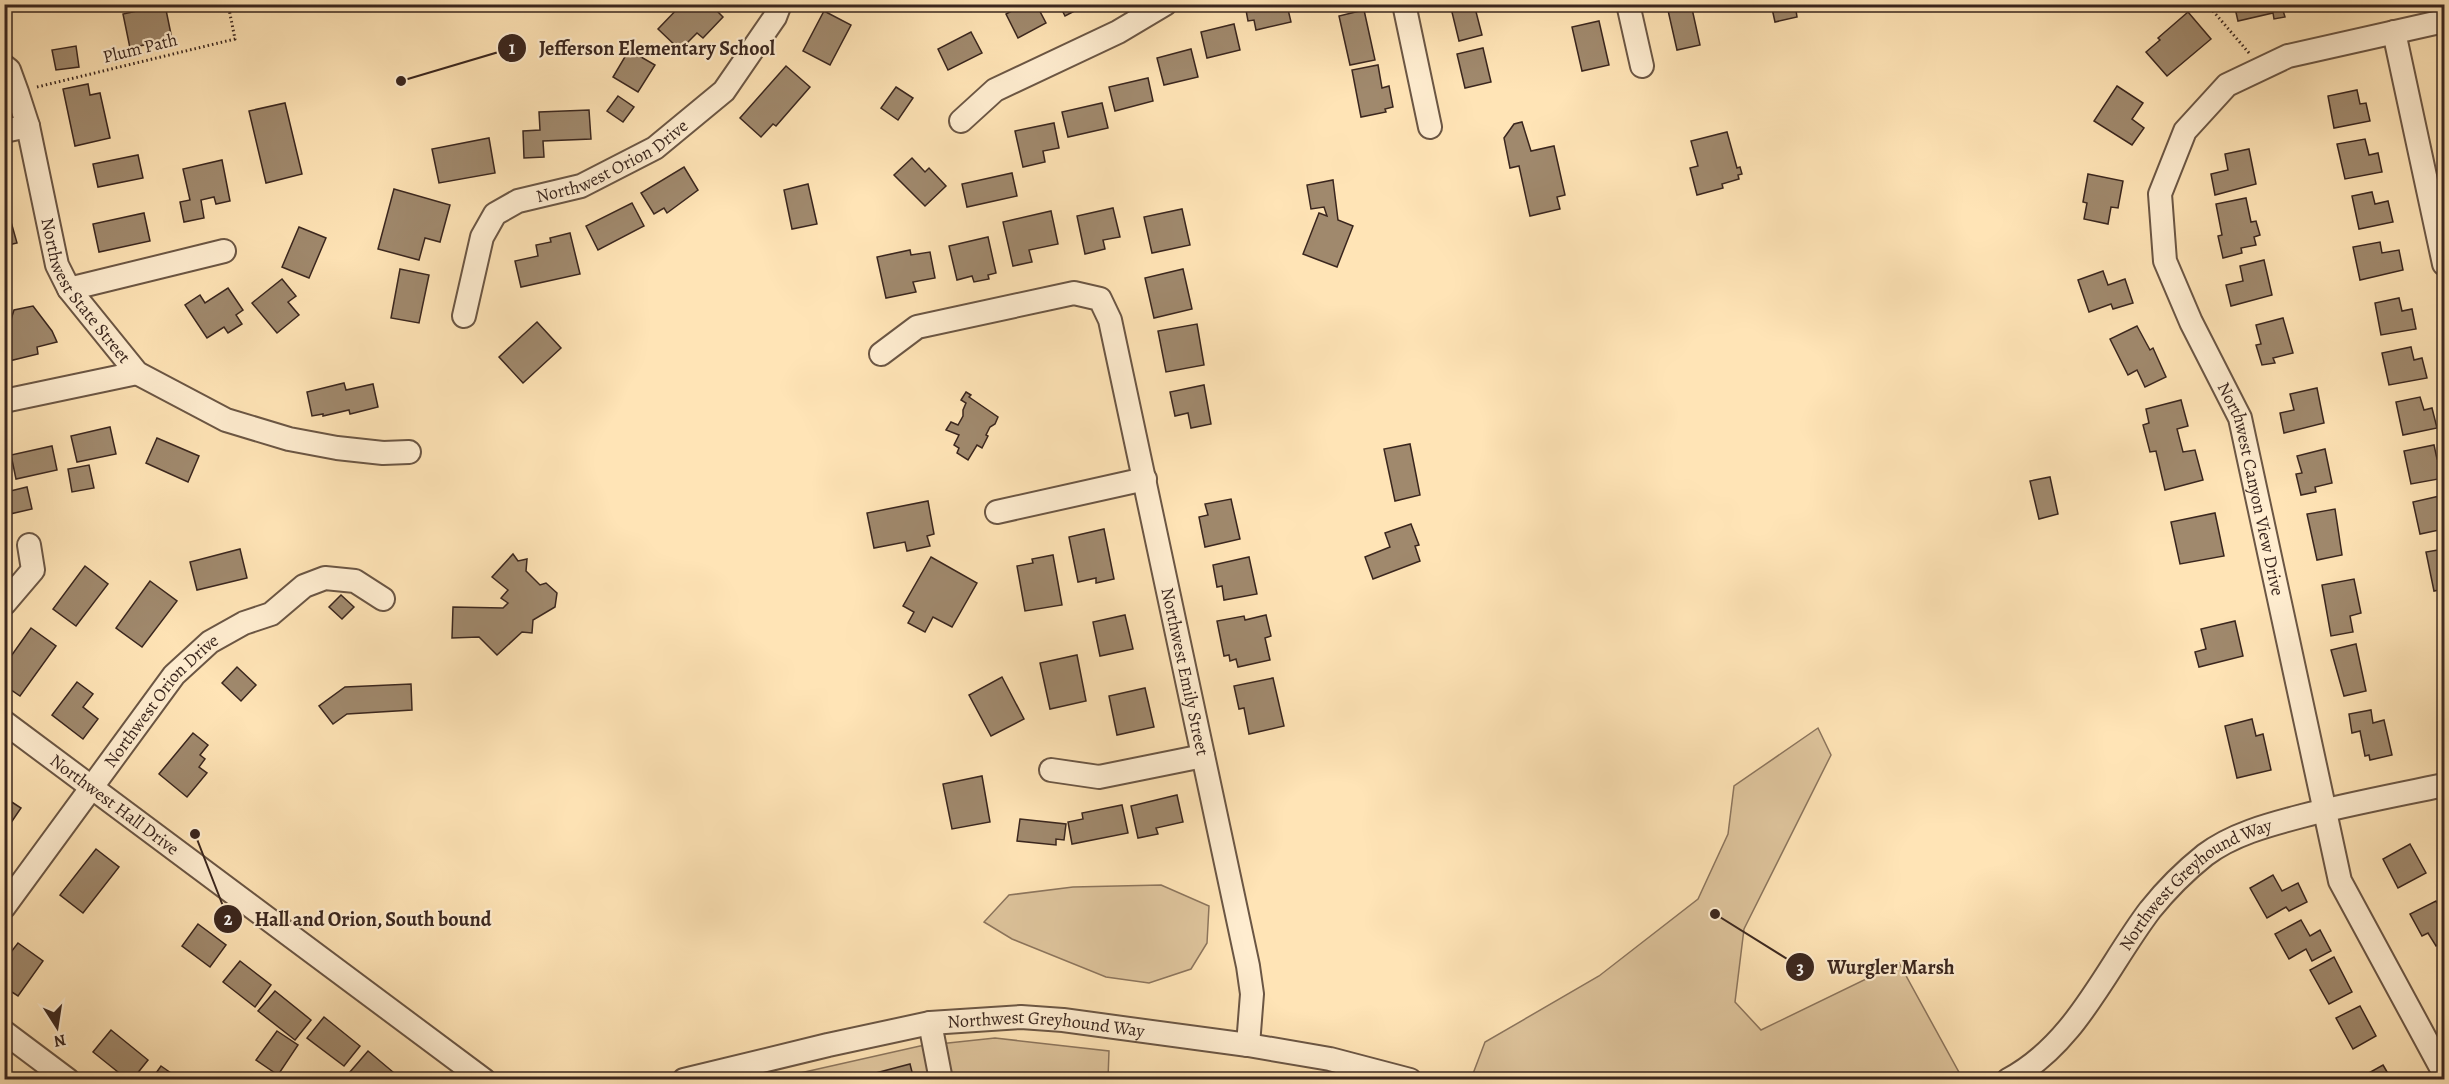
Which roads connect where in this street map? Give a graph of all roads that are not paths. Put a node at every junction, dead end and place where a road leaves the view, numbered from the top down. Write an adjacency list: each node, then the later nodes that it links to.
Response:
1 (780, 4): 16 (street, Northwest Orion Drive)
2 (1165, 4): 9 (street)
3 (1404, 4): 11 (street)
4 (1628, 4): 8 (street)
5 (2445, 21): 6 (street, Northwest Canyon View Drive)
6 (2394, 32): 14 (street); 31 (street, Northwest Canyon View Drive)
7 (4, 66): 10 (street, Northwest State Street)
8 (1642, 66)
9 (961, 121)
10 (28, 126): 12 (street); 15 (street, Northwest State Street)
11 (1430, 127)
12 (4, 131)
13 (224, 251): 15 (street)
14 (2445, 264)
15 (69, 289): 18 (street, Northwest State Street)
16 (464, 316)
17 (881, 354): 21 (street, Northwest Emily Street)
18 (137, 373): 19 (street); 20 (street, Northwest State Street)
19 (4, 402)
20 (409, 452)
21 (1145, 478): 22 (street); 27 (street, Northwest Emily Street)
22 (997, 512)
23 (29, 545): 25 (street)
24 (383, 598): 30 (street, Northwest Orion Drive)
25 (4, 604)
26 (4, 722): 30 (street, Northwest Hall Drive)
27 (1203, 756): 28 (street); 35 (street, Northwest Emily Street)
28 (1051, 770)
29 (2445, 784): 31 (street, Northwest Greyhound Way)
30 (93, 788): 32 (street, Northwest Orion Drive); 38 (street, Northwest Hall Drive)
31 (2323, 811): 36 (street, Northwest Canyon View Drive); 42 (street, Northwest Greyhound Way)
32 (4, 907)
33 (930, 1023): 35 (street, Northwest Greyhound Way); 39 (street, Northwest Greyhound Way); 40 (street)
34 (4, 1032): 37 (street)
35 (1248, 1046): 41 (street, Northwest Greyhound Way)
36 (2445, 1073)
37 (68, 1080)
38 (484, 1080)
39 (684, 1080)
40 (941, 1080)
41 (1410, 1080)
42 (2008, 1080)

